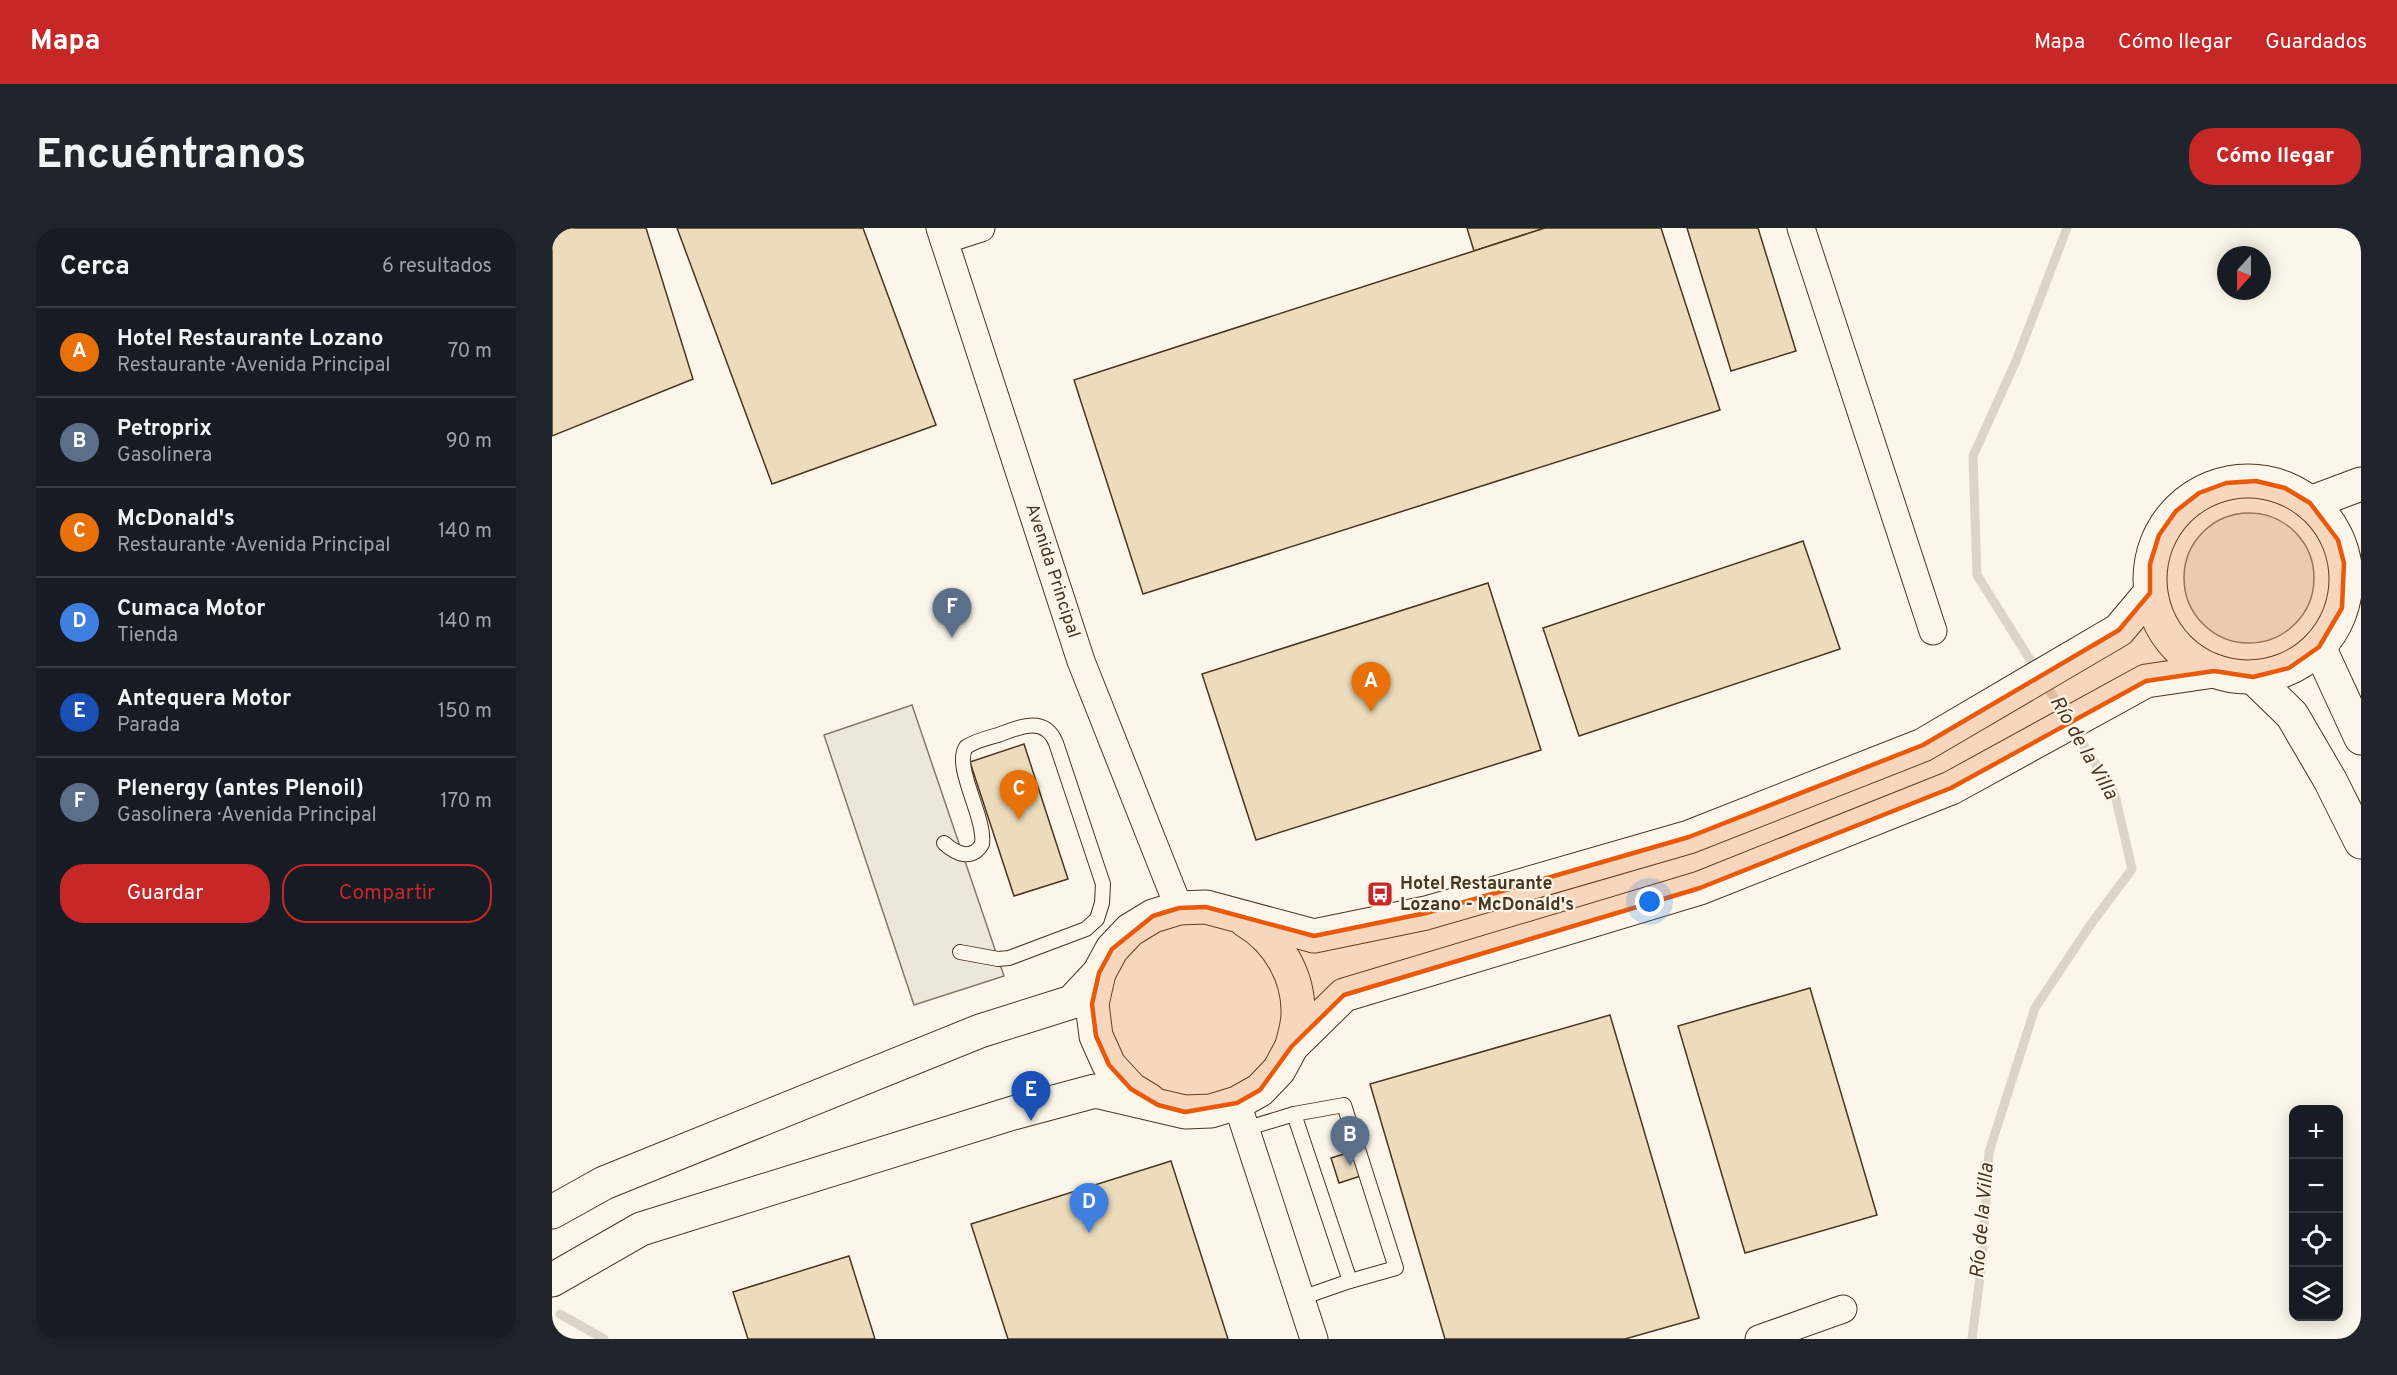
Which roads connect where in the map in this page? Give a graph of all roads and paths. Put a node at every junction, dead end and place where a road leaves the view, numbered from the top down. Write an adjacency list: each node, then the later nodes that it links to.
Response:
1 (981, 228): 3 (street)
2 (1801, 228): 8 (street)
3 (942, 234): 15 (street, Avenida Principal)
4 (2361, 483): 5 (street)
5 (2310, 503): 6 (street); 7 (street)
6 (2353, 554): 9 (street)
7 (2150, 593): 10 (street); 16 (street)
8 (1933, 631)
9 (2319, 647): 11 (street); 12 (street)
10 (2214, 671): 11 (street); 19 (street)
11 (2253, 677): 13 (street)
12 (2361, 738)
13 (2361, 842)
14 (944, 843): 17 (lane)
15 (1179, 908): 16 (street); 18 (street)
16 (1232, 914): 19 (street)
17 (960, 952)
18 (1099, 973): 20 (street); 23 (street)
19 (1292, 1047): 22 (street)
20 (1158, 1105): 22 (street); 24 (street)
21 (1294, 1114): 22 (lane); 25 (lane); 25 (lane)
22 (1241, 1116): 26 (street)
23 (552, 1212)
24 (552, 1280)
25 (1350, 1281): 26 (lane)
26 (1300, 1298): 28 (street)
27 (1844, 1309): 29 (street)
28 (1314, 1339)
29 (1759, 1339)

